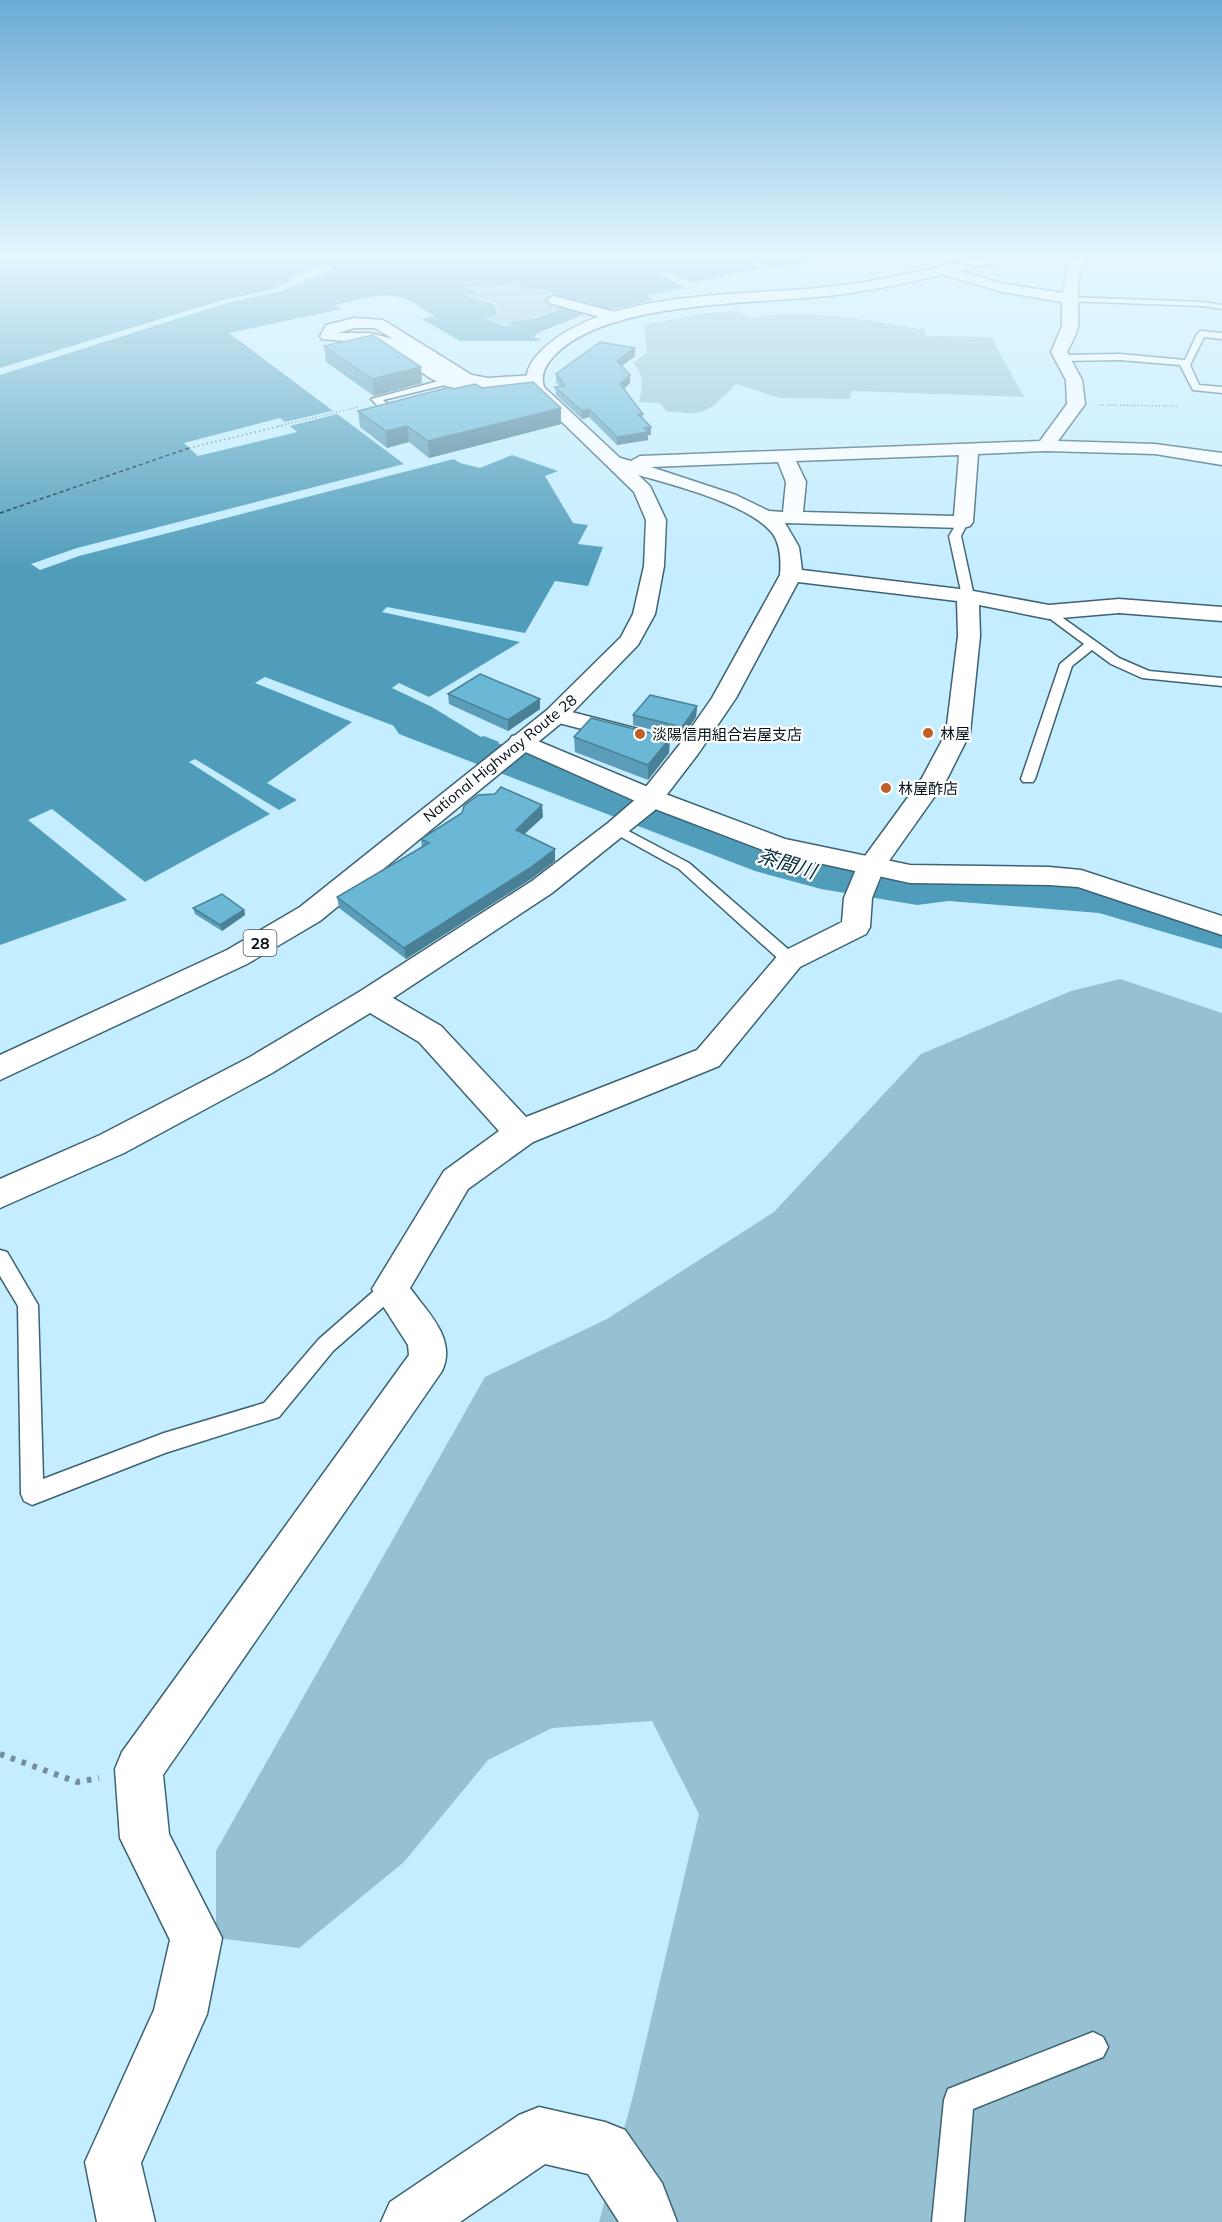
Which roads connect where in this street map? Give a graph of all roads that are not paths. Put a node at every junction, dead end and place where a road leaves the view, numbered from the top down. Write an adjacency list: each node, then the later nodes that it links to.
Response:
1 (415, 362): 8 (main road)
2 (439, 362): 9 (main road)
3 (542, 362): 9 (main road)
4 (1064, 362): 14 (main road)
5 (1170, 362): 7 (lane)
6 (1189, 362): 7 (lane)
7 (1184, 363): 11 (lane)
8 (446, 382): 10 (main road); 13 (lane)
9 (535, 384): 10 (main road); 18 (main road, National Highway Route 28 / 28)
10 (484, 390): 12 (lane)
11 (1222, 390)
12 (460, 397)
13 (416, 408)
14 (1045, 446): 15 (main road); 17 (main road)
15 (969, 449): 16 (main road); 21 (main road)
16 (784, 456): 18 (main road); 20 (main road)
17 (1222, 459)
18 (617, 463): 19 (main road); 28 (main road, National Highway Route 28 / 28)
19 (764, 517): 20 (main road); 22 (main road)
20 (792, 518): 21 (main road)
21 (963, 522): 23 (lane)
22 (791, 575): 23 (main road); 29 (main road)
23 (968, 596): 24 (main road); 33 (main road)
24 (1049, 612): 25 (main road); 26 (lane)
25 (1222, 614)
26 (1092, 644): 27 (lane); 31 (lane)
27 (1222, 682)
28 (556, 715): 29 (main road); 30 (main road, National Highway Route 28 / 28)
29 (670, 744): 32 (main road)
30 (516, 745): 32 (main road); 37 (main road, National Highway Route 28 / 28)
31 (1028, 779)
32 (636, 813): 33 (main road); 35 (lane); 36 (main road)
33 (866, 880): 34 (main road); 35 (main road)
34 (1222, 926)
35 (790, 960): 38 (main road)
36 (370, 999): 38 (main road); 39 (main road)
37 (0, 1068)
38 (521, 1133): 41 (main road)
39 (0, 1194)
40 (0, 1258): 41 (lane)
41 (390, 1289): 43 (main road)
42 (1093, 2047): 46 (lane)
43 (126, 2222)
44 (410, 2222): 45 (main road)
45 (648, 2222)
46 (948, 2222)

